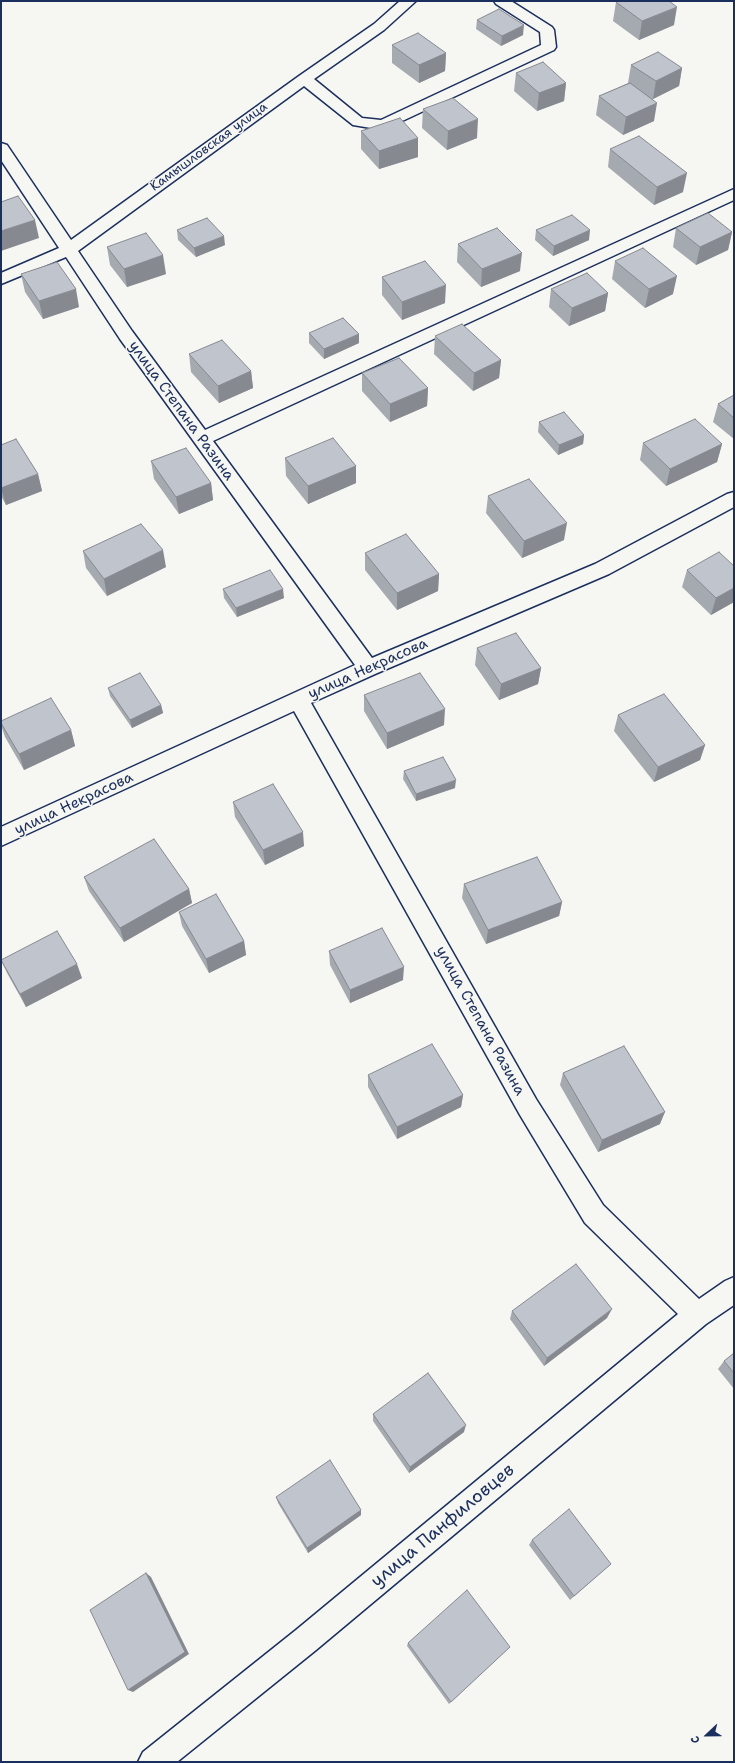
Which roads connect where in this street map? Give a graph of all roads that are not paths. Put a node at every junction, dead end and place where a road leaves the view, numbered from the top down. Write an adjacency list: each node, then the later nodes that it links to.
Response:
1 (409, 1): 3 (street, Камышловская улица)
2 (501, 1): 3 (street)
3 (304, 79): 6 (street, Камышловская улица)
4 (1, 148): 6 (street, улица Степана Разина)
5 (734, 194): 8 (street)
6 (68, 250): 7 (street, Камышловская улица); 8 (street, улица Степана Разина)
7 (1, 279)
8 (201, 439): 10 (street, улица Степана Разина)
9 (734, 499): 10 (street, улица Некрасова)
10 (368, 668): 11 (street, улица Некрасова)
11 (299, 701): 12 (street, улица Некрасова); 14 (street, улица Степана Разина)
12 (1, 837)
13 (734, 1290): 14 (street, улица Панфиловцев)
14 (697, 1315): 15 (street, улица Панфиловцев)
15 (153, 1762)

